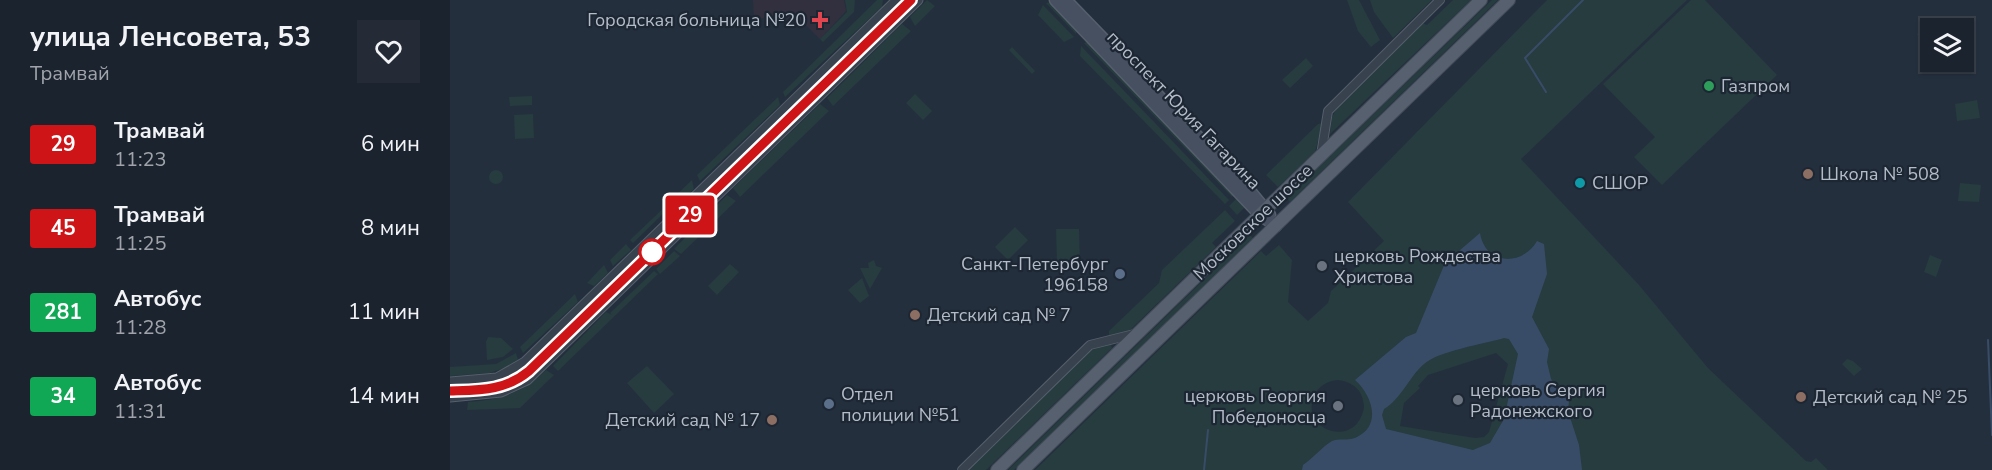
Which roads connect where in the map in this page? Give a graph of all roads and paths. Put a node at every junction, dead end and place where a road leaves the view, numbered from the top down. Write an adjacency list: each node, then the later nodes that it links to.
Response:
1 (896, 0): 8 (street); 13 (street)
2 (918, 0): 8 (street)
3 (1055, 0): 10 (main road, проспект Юрия Гагарина)
4 (1066, 0): 10 (main road, проспект Юрия Гагарина)
5 (1440, 0): 9 (street)
6 (1482, 0): 9 (main road, Московское шоссе)
7 (1509, 0): 11 (main road, Московское шоссе)
8 (907, 11): 14 (street)
9 (1321, 156): 10 (main road, Московское шоссе)
10 (1263, 212): 11 (main road, проспект Юрия Гагарина); 12 (main road, Московское шоссе)
11 (1276, 226): 17 (main road, Московское шоссе)
12 (1138, 333): 15 (street); 16 (main road, Московское шоссе)
13 (450, 382)
14 (450, 396)
15 (962, 470)
16 (997, 470)
17 (1023, 470)

